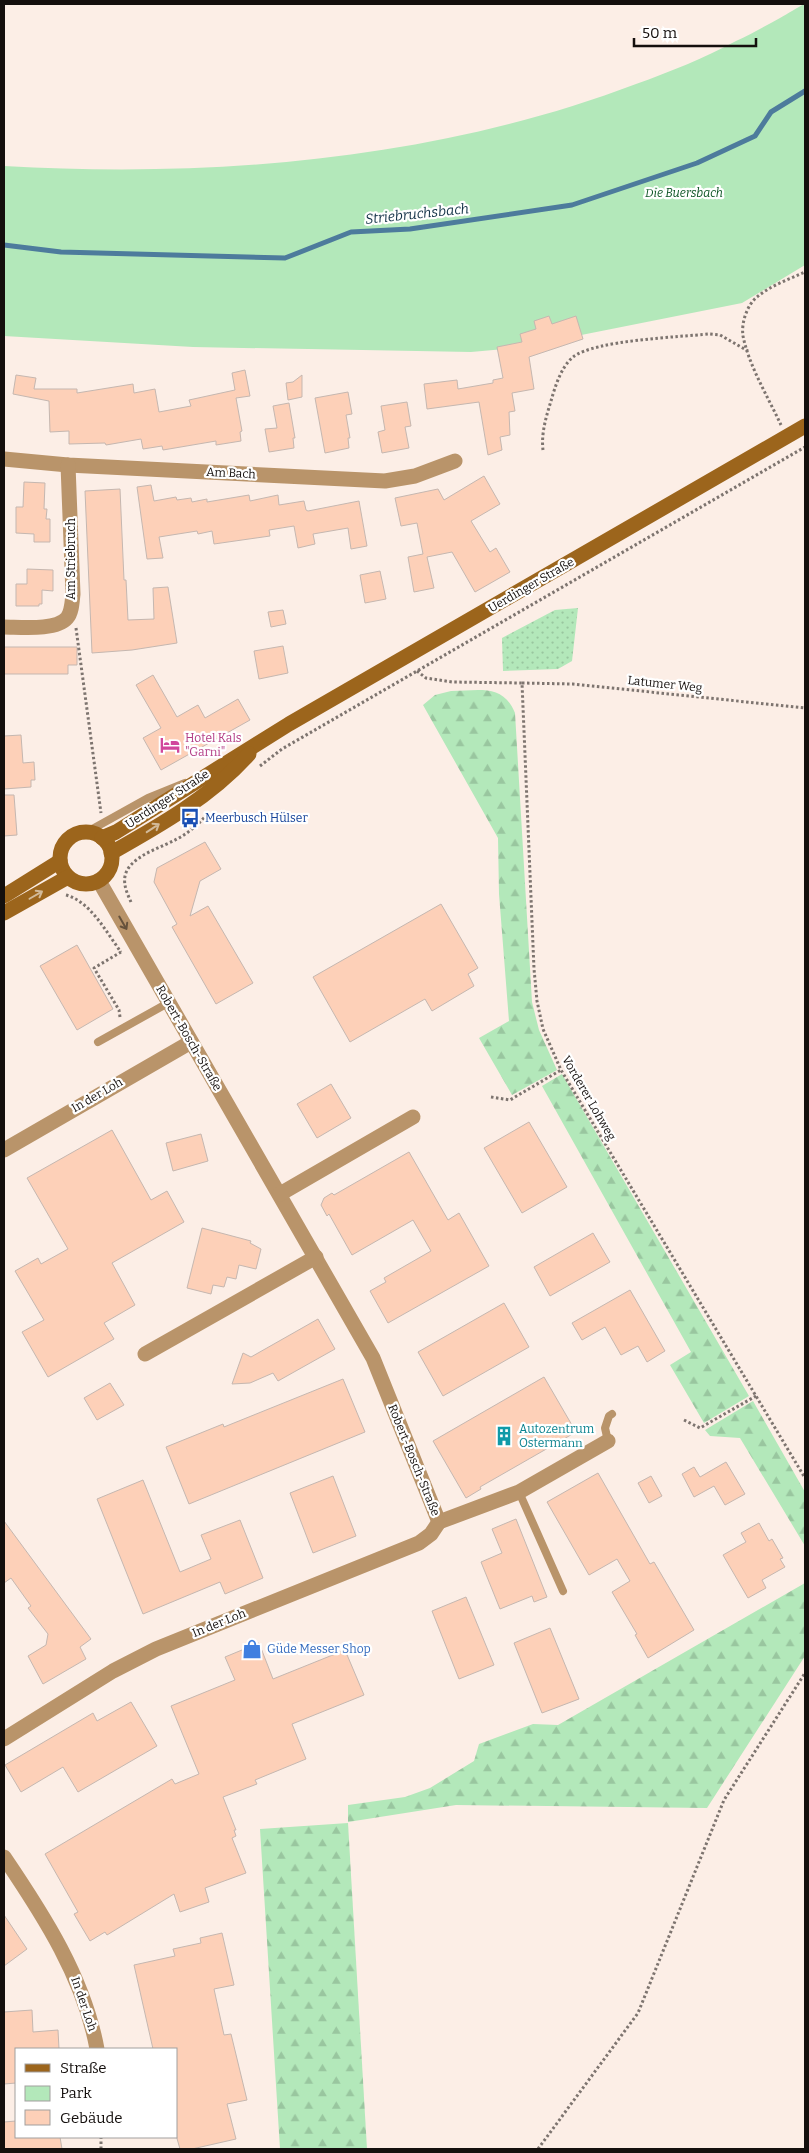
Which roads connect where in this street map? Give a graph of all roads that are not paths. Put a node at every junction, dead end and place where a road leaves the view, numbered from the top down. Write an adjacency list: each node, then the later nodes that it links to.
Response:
1 (805, 426): 6 (street, Uerdinger Straße)
2 (4, 459): 4 (street, Am Bach)
3 (455, 461): 4 (street, Am Bach)
4 (68, 465): 5 (street, Am Striebruch)
5 (4, 627)
6 (258, 744): 7 (street, Uerdinger Straße); 10 (street, Uerdinger Straße, one-way to 6)
7 (203, 776): 8 (lane); 9 (street, Uerdinger Straße)
8 (87, 832): 9 (street); 11 (street)
9 (102, 838): 10 (street)
10 (111, 853): 13 (street)
11 (60, 861): 12 (street); 14 (street)
12 (68, 877): 13 (street); 15 (street, one-way to 12)
13 (98, 881): 16 (street, Robert-Bosch-Straße, one-way to 16)
14 (4, 896)
15 (4, 913)
16 (168, 1003): 17 (street, Robert-Bosch-Straße); 18 (lane)
17 (187, 1035): 20 (street, In der Loh); 21 (street, Robert-Bosch-Straße)
18 (98, 1042)
19 (413, 1117): 21 (street)
20 (4, 1150)
21 (280, 1194): 22 (street, Robert-Bosch-Straße)
22 (316, 1257): 23 (street); 27 (street, Robert-Bosch-Straße)
23 (145, 1354)
24 (612, 1414): 25 (lane, Robert-Bosch-Straße)
25 (608, 1441): 26 (street, Robert-Bosch-Straße)
26 (519, 1492): 27 (street, Robert-Bosch-Straße); 28 (lane)
27 (439, 1522): 29 (street, In der Loh)
28 (563, 1591)
29 (4, 1739)
30 (4, 1857): 31 (street, In der Loh)
31 (97, 2048)

